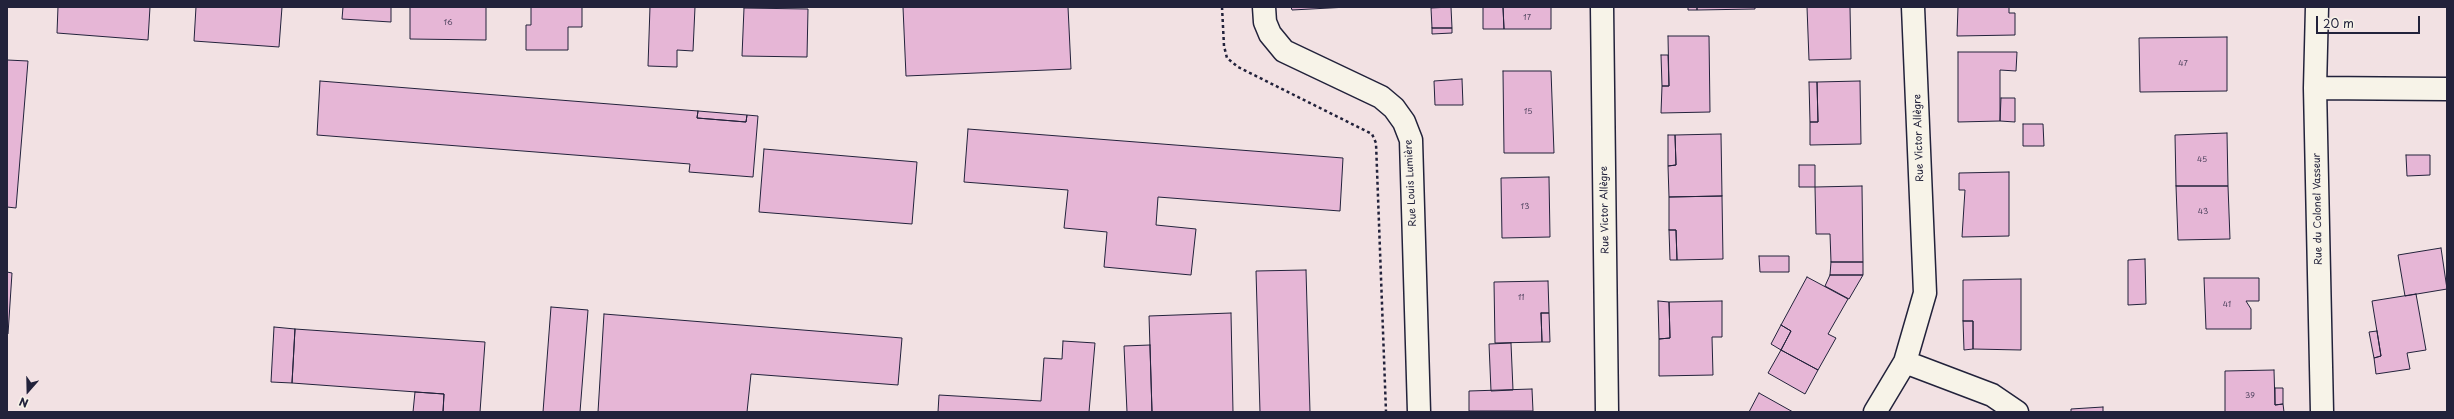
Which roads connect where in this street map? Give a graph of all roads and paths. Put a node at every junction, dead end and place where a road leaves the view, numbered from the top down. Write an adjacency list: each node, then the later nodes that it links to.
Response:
1 (1222, 7): 9 (path)
2 (1264, 7): 10 (street, Rue Louis Lumière)
3 (1602, 7): 11 (street, Rue Victor Allègre)
4 (1913, 7): 8 (street, Rue Victor Allègre)
5 (2317, 7): 6 (street, Rue du Colonel Vasseur)
6 (2315, 88): 7 (street); 14 (street, Rue du Colonel Vasseur)
7 (2447, 89)
8 (1905, 362): 12 (street, Rue Victor Allègre); 13 (street)
9 (1386, 412)
10 (1419, 412)
11 (1607, 412)
12 (1875, 412)
13 (2018, 412)
14 (2322, 412)

